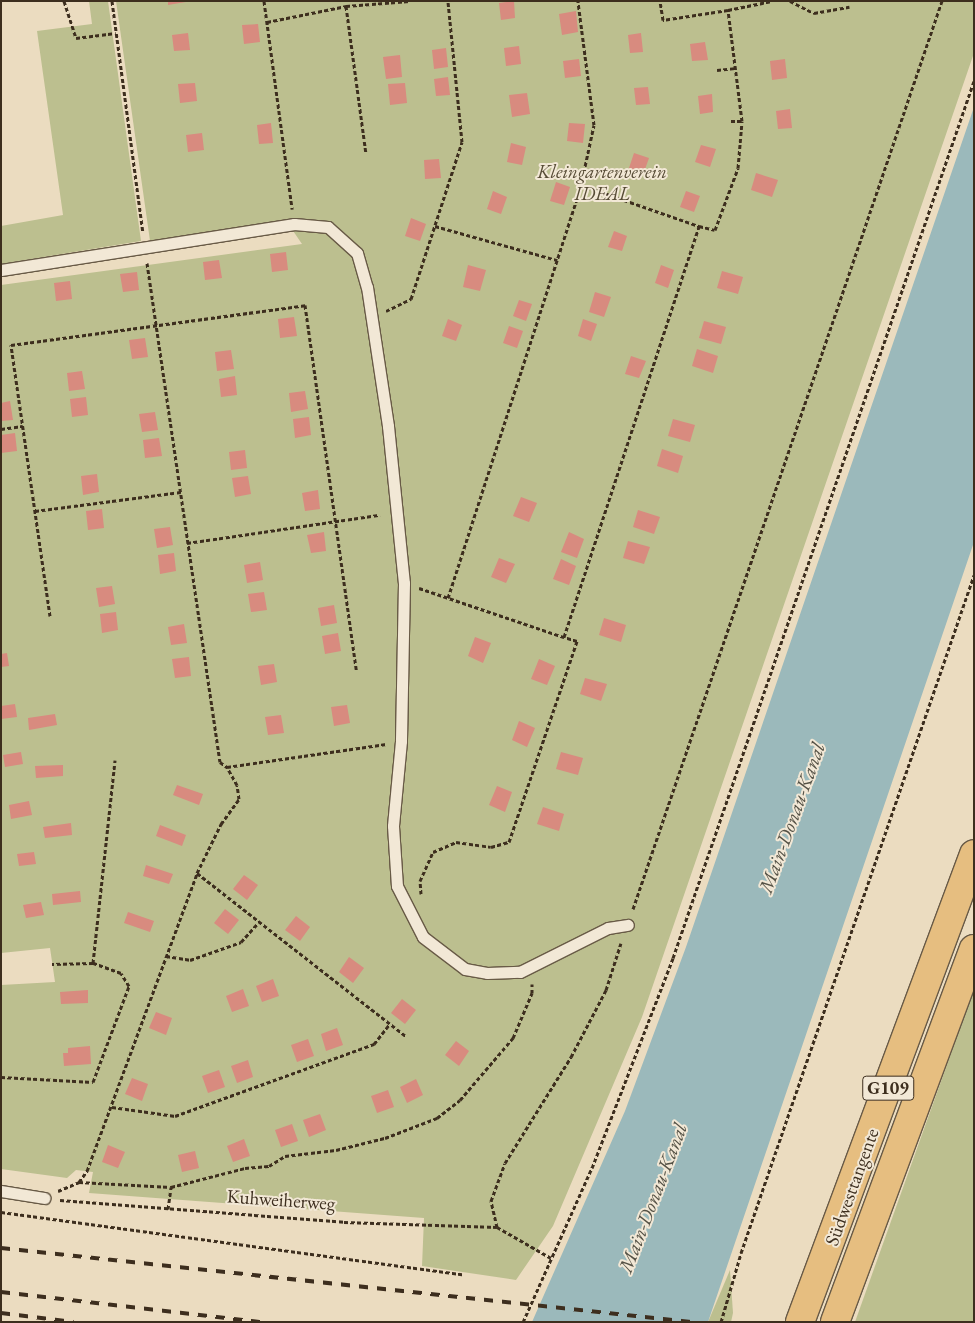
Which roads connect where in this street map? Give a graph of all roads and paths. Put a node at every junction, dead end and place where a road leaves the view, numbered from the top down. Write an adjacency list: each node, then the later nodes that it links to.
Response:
1 (64, 1): 15 (path)
2 (112, 1): 15 (path)
3 (264, 1): 14 (path)
4 (409, 1): 11 (path)
5 (448, 1): 24 (path)
6 (578, 1): 22 (path)
7 (660, 1): 13 (path)
8 (772, 1): 13 (path)
9 (790, 1): 12 (path)
10 (942, 1): 51 (path)
11 (346, 6): 14 (path); 21 (path)
12 (849, 7)
13 (728, 10): 16 (path)
14 (267, 22): 23 (path)
15 (116, 33): 26 (path)
16 (736, 68): 17 (path); 20 (path)
17 (717, 70)
18 (974, 81): 68 (path)
19 (730, 121): 20 (path)
20 (742, 121): 25 (path)
21 (366, 154)
22 (581, 185): 25 (path); 27 (path)
23 (294, 224): 26 (lane); 29 (lane)
24 (435, 226): 27 (path); 29 (path)
25 (699, 226): 42 (path)
26 (145, 245): 28 (lane); 30 (path)
27 (557, 260): 40 (path)
28 (1, 270)
29 (371, 319): 35 (lane)
30 (156, 324): 31 (path); 33 (path); 36 (path)
31 (23, 426): 32 (path); 34 (path)
32 (1, 429)
33 (181, 492): 34 (path); 37 (path)
34 (35, 511): 41 (path)
35 (398, 513): 36 (path); 39 (lane)
36 (334, 520): 37 (path); 43 (path)
37 (188, 543): 46 (path)
38 (974, 575): 71 (path)
39 (404, 583): 40 (path); 44 (lane)
40 (448, 598): 42 (path)
41 (50, 616)
42 (564, 637): 49 (path)
43 (356, 670)
44 (401, 741): 46 (path); 56 (lane)
45 (115, 760): 54 (path)
46 (227, 767): 48 (path)
47 (974, 854): 72 (highway, Südwesttangente / G109)
48 (197, 873): 50 (path); 53 (path)
49 (421, 900)
50 (259, 922): 53 (path); 57 (path)
51 (628, 925): 56 (lane); 67 (path)
52 (974, 950): 73 (highway, Südwesttangente / G109)
53 (166, 956): 60 (path)
54 (92, 963): 55 (path); 59 (path)
55 (52, 964)
56 (532, 967): 62 (path)
57 (388, 1024): 58 (path); 60 (path)
58 (406, 1036)
59 (1, 1077)
60 (112, 1107): 61 (path)
61 (79, 1182): 62 (path); 64 (path)
62 (171, 1187): 65 (path)
63 (1, 1191): 64 (lane)
64 (44, 1198): 65 (path, Kuhweiherweg)
65 (168, 1209): 67 (path, Kuhweiherweg)
66 (1, 1212): 69 (path)
67 (497, 1227): 68 (path, Kuhweiherweg)
68 (552, 1258): 70 (path)
69 (464, 1275)
70 (523, 1322)
71 (721, 1322)
72 (800, 1322)
73 (835, 1322)

